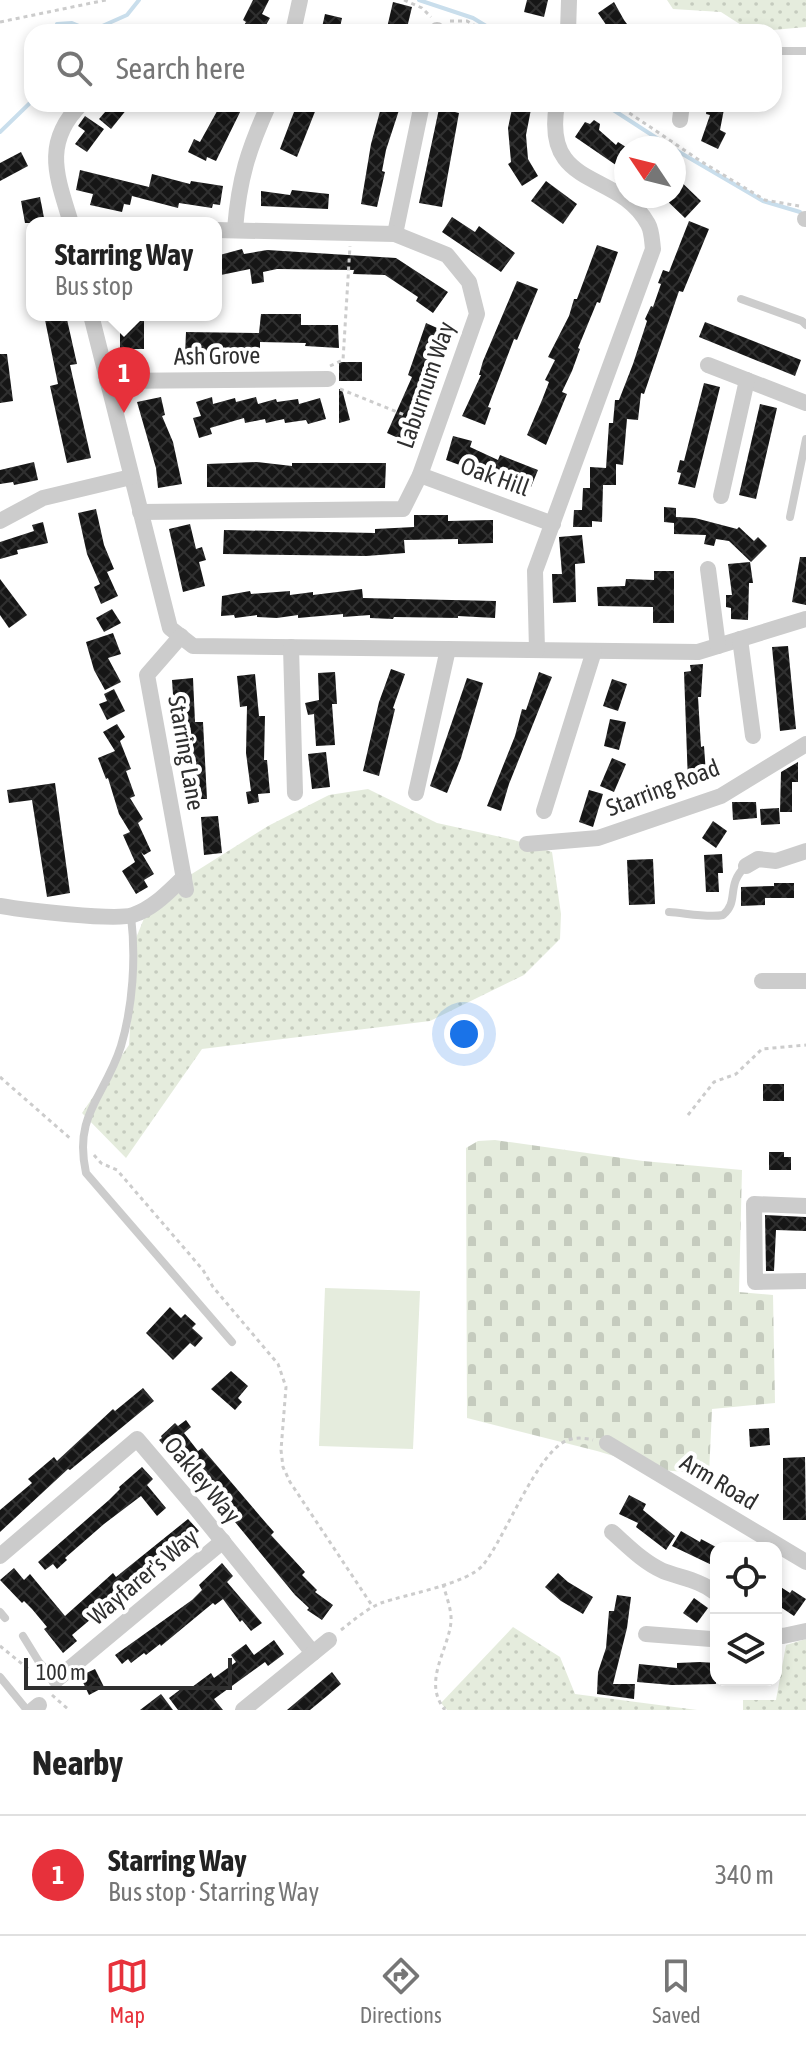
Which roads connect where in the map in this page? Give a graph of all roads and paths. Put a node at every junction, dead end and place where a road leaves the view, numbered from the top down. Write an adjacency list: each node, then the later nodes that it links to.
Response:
1 (106, 0): 4 (path)
2 (300, 0): 5 (street)
3 (569, 0): 6 (street)
4 (0, 22)
5 (295, 24)
6 (568, 24)
7 (782, 51): 8 (lane)
8 (806, 51)
9 (74, 112): 15 (street)
10 (266, 112): 16 (street)
11 (420, 112): 19 (street)
12 (556, 112): 36 (street)
13 (628, 112): 14 (path)
14 (806, 215)
15 (69, 217)
16 (235, 229): 17 (street, Laburnum Way); 18 (street, Laburnum Way)
17 (222, 230)
18 (351, 233): 19 (street, Laburnum Way); 24 (path)
19 (395, 234): 28 (street, Laburnum Way)
20 (741, 299): 22 (lane)
21 (92, 321): 26 (street)
22 (806, 325)
23 (708, 365): 25 (street)
24 (328, 379): 26 (street, Ash Grove); 28 (path)
25 (747, 380): 27 (street); 32 (street)
26 (107, 381): 31 (street)
27 (806, 402)
28 (436, 428): 30 (street, Laburnum Way)
29 (806, 439): 34 (lane)
30 (420, 475): 33 (street, Laburnum Way); 36 (street, Oak Hill)
31 (131, 477): 33 (street); 35 (street)
32 (721, 496)
33 (140, 512): 39 (street)
34 (790, 517)
35 (0, 521)
36 (553, 524): 44 (street)
37 (708, 569): 41 (street)
38 (806, 619): 40 (street)
39 (181, 636): 42 (street); 56 (street, Starring Lane)
40 (740, 639): 41 (street); 46 (street)
41 (718, 646): 45 (street)
42 (291, 647): 43 (street); 48 (street)
43 (448, 649): 44 (street); 49 (street)
44 (537, 650): 45 (street)
45 (594, 651): 50 (street)
46 (753, 736)
47 (806, 744): 51 (street, Starring Road)
48 (295, 793)
49 (416, 793)
50 (544, 811)
51 (527, 844)
52 (806, 851): 53 (street)
53 (746, 866): 55 (lane)
54 (0, 906): 56 (street)
55 (669, 912)
56 (131, 916): 62 (lane)
57 (762, 981): 58 (street)
58 (806, 981)
59 (806, 1045): 61 (path)
60 (0, 1077): 62 (path)
61 (688, 1115)
62 (82, 1141): 65 (lane)
63 (806, 1206): 64 (street)
64 (806, 1281)
65 (232, 1342)
66 (607, 1443): 71 (street, Arm Road); 72 (path)
67 (290, 1482): 74 (path)
68 (612, 1532): 73 (street)
69 (223, 1541): 70 (street, Oakley Way); 82 (street, Oakley Way); 85 (street, Wayfarer's Way)
70 (0, 1556)
71 (806, 1562)
72 (443, 1584): 74 (path); 88 (path)
73 (710, 1590)
74 (373, 1607): 80 (path)
75 (806, 1631): 77 (street)
76 (646, 1634): 79 (street)
77 (782, 1634)
78 (23, 1636): 85 (lane)
79 (710, 1637)
80 (329, 1640): 82 (street)
81 (0, 1646): 83 (path)
82 (313, 1653): 87 (street)
83 (34, 1673)
84 (0, 1677): 85 (lane)
85 (41, 1699): 86 (path)
86 (69, 1710)
87 (243, 1710)
88 (445, 1710)

